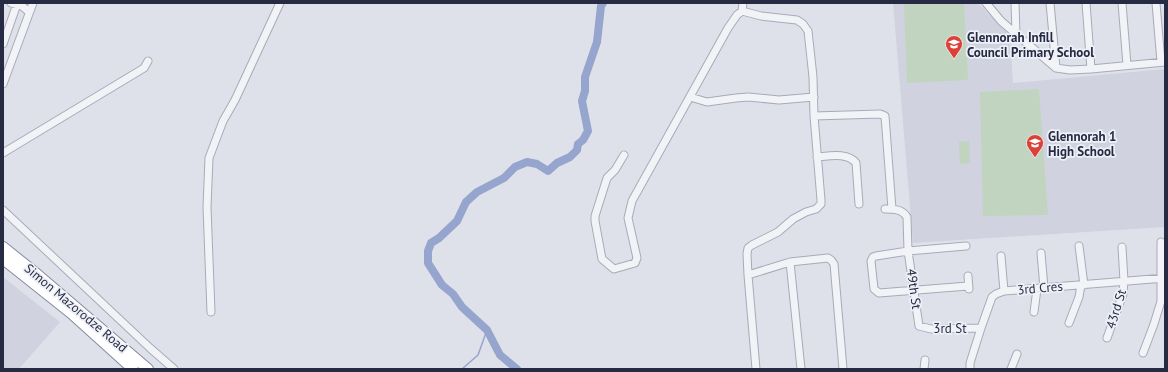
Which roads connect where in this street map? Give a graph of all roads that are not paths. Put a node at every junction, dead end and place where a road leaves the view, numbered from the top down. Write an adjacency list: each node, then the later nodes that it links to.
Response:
1 (33, 3): 12 (street)
2 (280, 3): 47 (street)
3 (743, 3): 11 (street)
4 (986, 3): 13 (street)
5 (1015, 3): 13 (street)
6 (1050, 3): 18 (street)
7 (1086, 3): 19 (street)
8 (1122, 3): 17 (street)
9 (1156, 3): 16 (street)
10 (14, 4): 12 (street); 14 (street)
11 (742, 11): 21 (street); 22 (street)
12 (29, 12): 20 (street)
13 (1016, 34): 18 (street)
14 (3, 44)
15 (148, 61): 24 (street)
16 (1163, 62): 17 (street)
17 (1127, 65): 19 (street)
18 (1056, 68): 19 (street)
19 (1091, 69)
20 (3, 84)
21 (690, 97): 22 (street); 25 (street)
22 (814, 98): 23 (street)
23 (814, 116): 26 (street); 34 (street, 49th St)
24 (3, 153)
25 (624, 155)
26 (817, 157): 27 (street); 39 (street)
27 (858, 204)
28 (3, 210): 58 (street)
29 (1161, 242): 41 (street)
30 (966, 246): 34 (street)
31 (1079, 246): 43 (street)
32 (3, 247): 57 (highway, Simon Mazorodze Road)
33 (1122, 247): 42 (street, 43rd St)
34 (908, 251): 45 (street, 49th St); 45 (street)
35 (1041, 253): 44 (street)
36 (1001, 256): 46 (street)
37 (3, 259): 56 (highway, Simon Mazorodze Road)
38 (790, 262): 39 (street); 60 (street); 61 (street)
39 (748, 275): 59 (street)
40 (968, 276): 45 (street)
41 (1163, 278): 42 (street, 3rd Cres); 53 (street)
42 (1124, 281): 43 (street, 3rd Cres); 52 (street, 43rd St)
43 (1083, 285): 44 (street, 3rd Cres); 49 (street)
44 (1041, 289): 46 (street, 3rd Cres); 48 (street)
45 (914, 291): 50 (street, 49th St)
46 (1004, 291): 51 (street, 3rd Cres)
47 (210, 312)
48 (1034, 312)
49 (1069, 323)
50 (919, 326): 51 (street, 3rd St)
51 (981, 328): 63 (street, 3rd Cres)
52 (1107, 338)
53 (1143, 353)
54 (1017, 354): 64 (street)
55 (925, 360): 62 (street)
56 (133, 369)
57 (148, 369)
58 (174, 369)
59 (756, 369)
60 (801, 369)
61 (843, 369)
62 (924, 369)
63 (970, 369)
64 (1012, 369)

